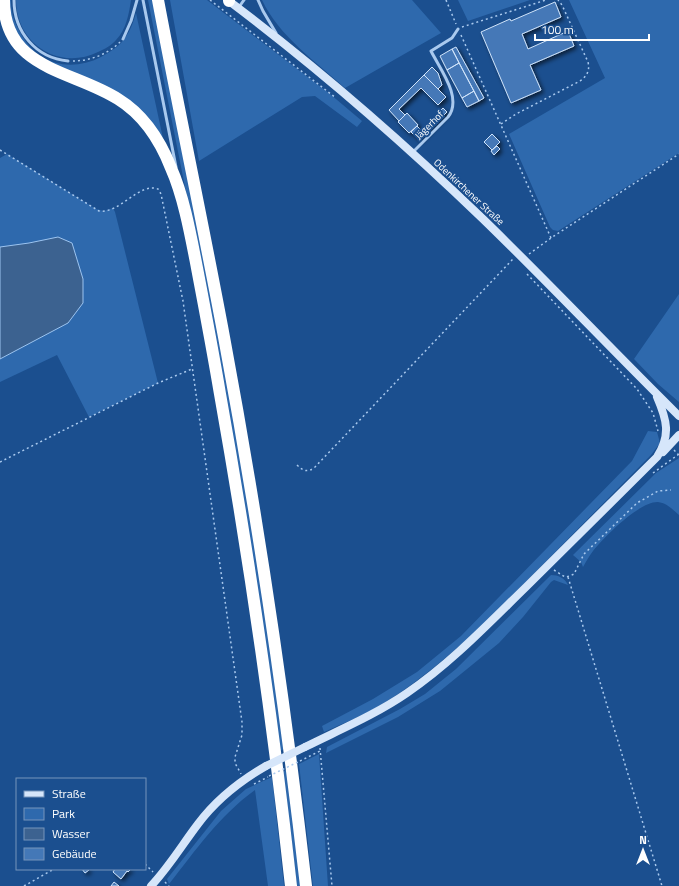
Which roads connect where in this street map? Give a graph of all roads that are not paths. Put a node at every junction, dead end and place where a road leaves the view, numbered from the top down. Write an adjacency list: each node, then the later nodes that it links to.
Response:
1 (4, 0): 14 (highway)
2 (14, 0): 12 (lane)
3 (137, 0): 10 (lane)
4 (143, 0): 14 (lane)
5 (158, 0): 21 (highway)
6 (244, 0): 8 (lane)
7 (258, 0): 11 (lane)
8 (232, 3): 11 (street, Odenkirchener Straße)
9 (458, 29): 13 (lane, Jägerhof)
10 (122, 39)
11 (281, 42): 13 (street, Odenkirchener Straße)
12 (68, 61)
13 (412, 153): 15 (street, Odenkirchener Straße)
14 (191, 238): 20 (highway)
15 (655, 392): 16 (street, Odenkirchener Straße); 18 (street)
16 (679, 416)
17 (679, 435): 18 (street)
18 (667, 443): 19 (street, bridge)
19 (151, 886)
20 (292, 886)
21 (306, 886)

